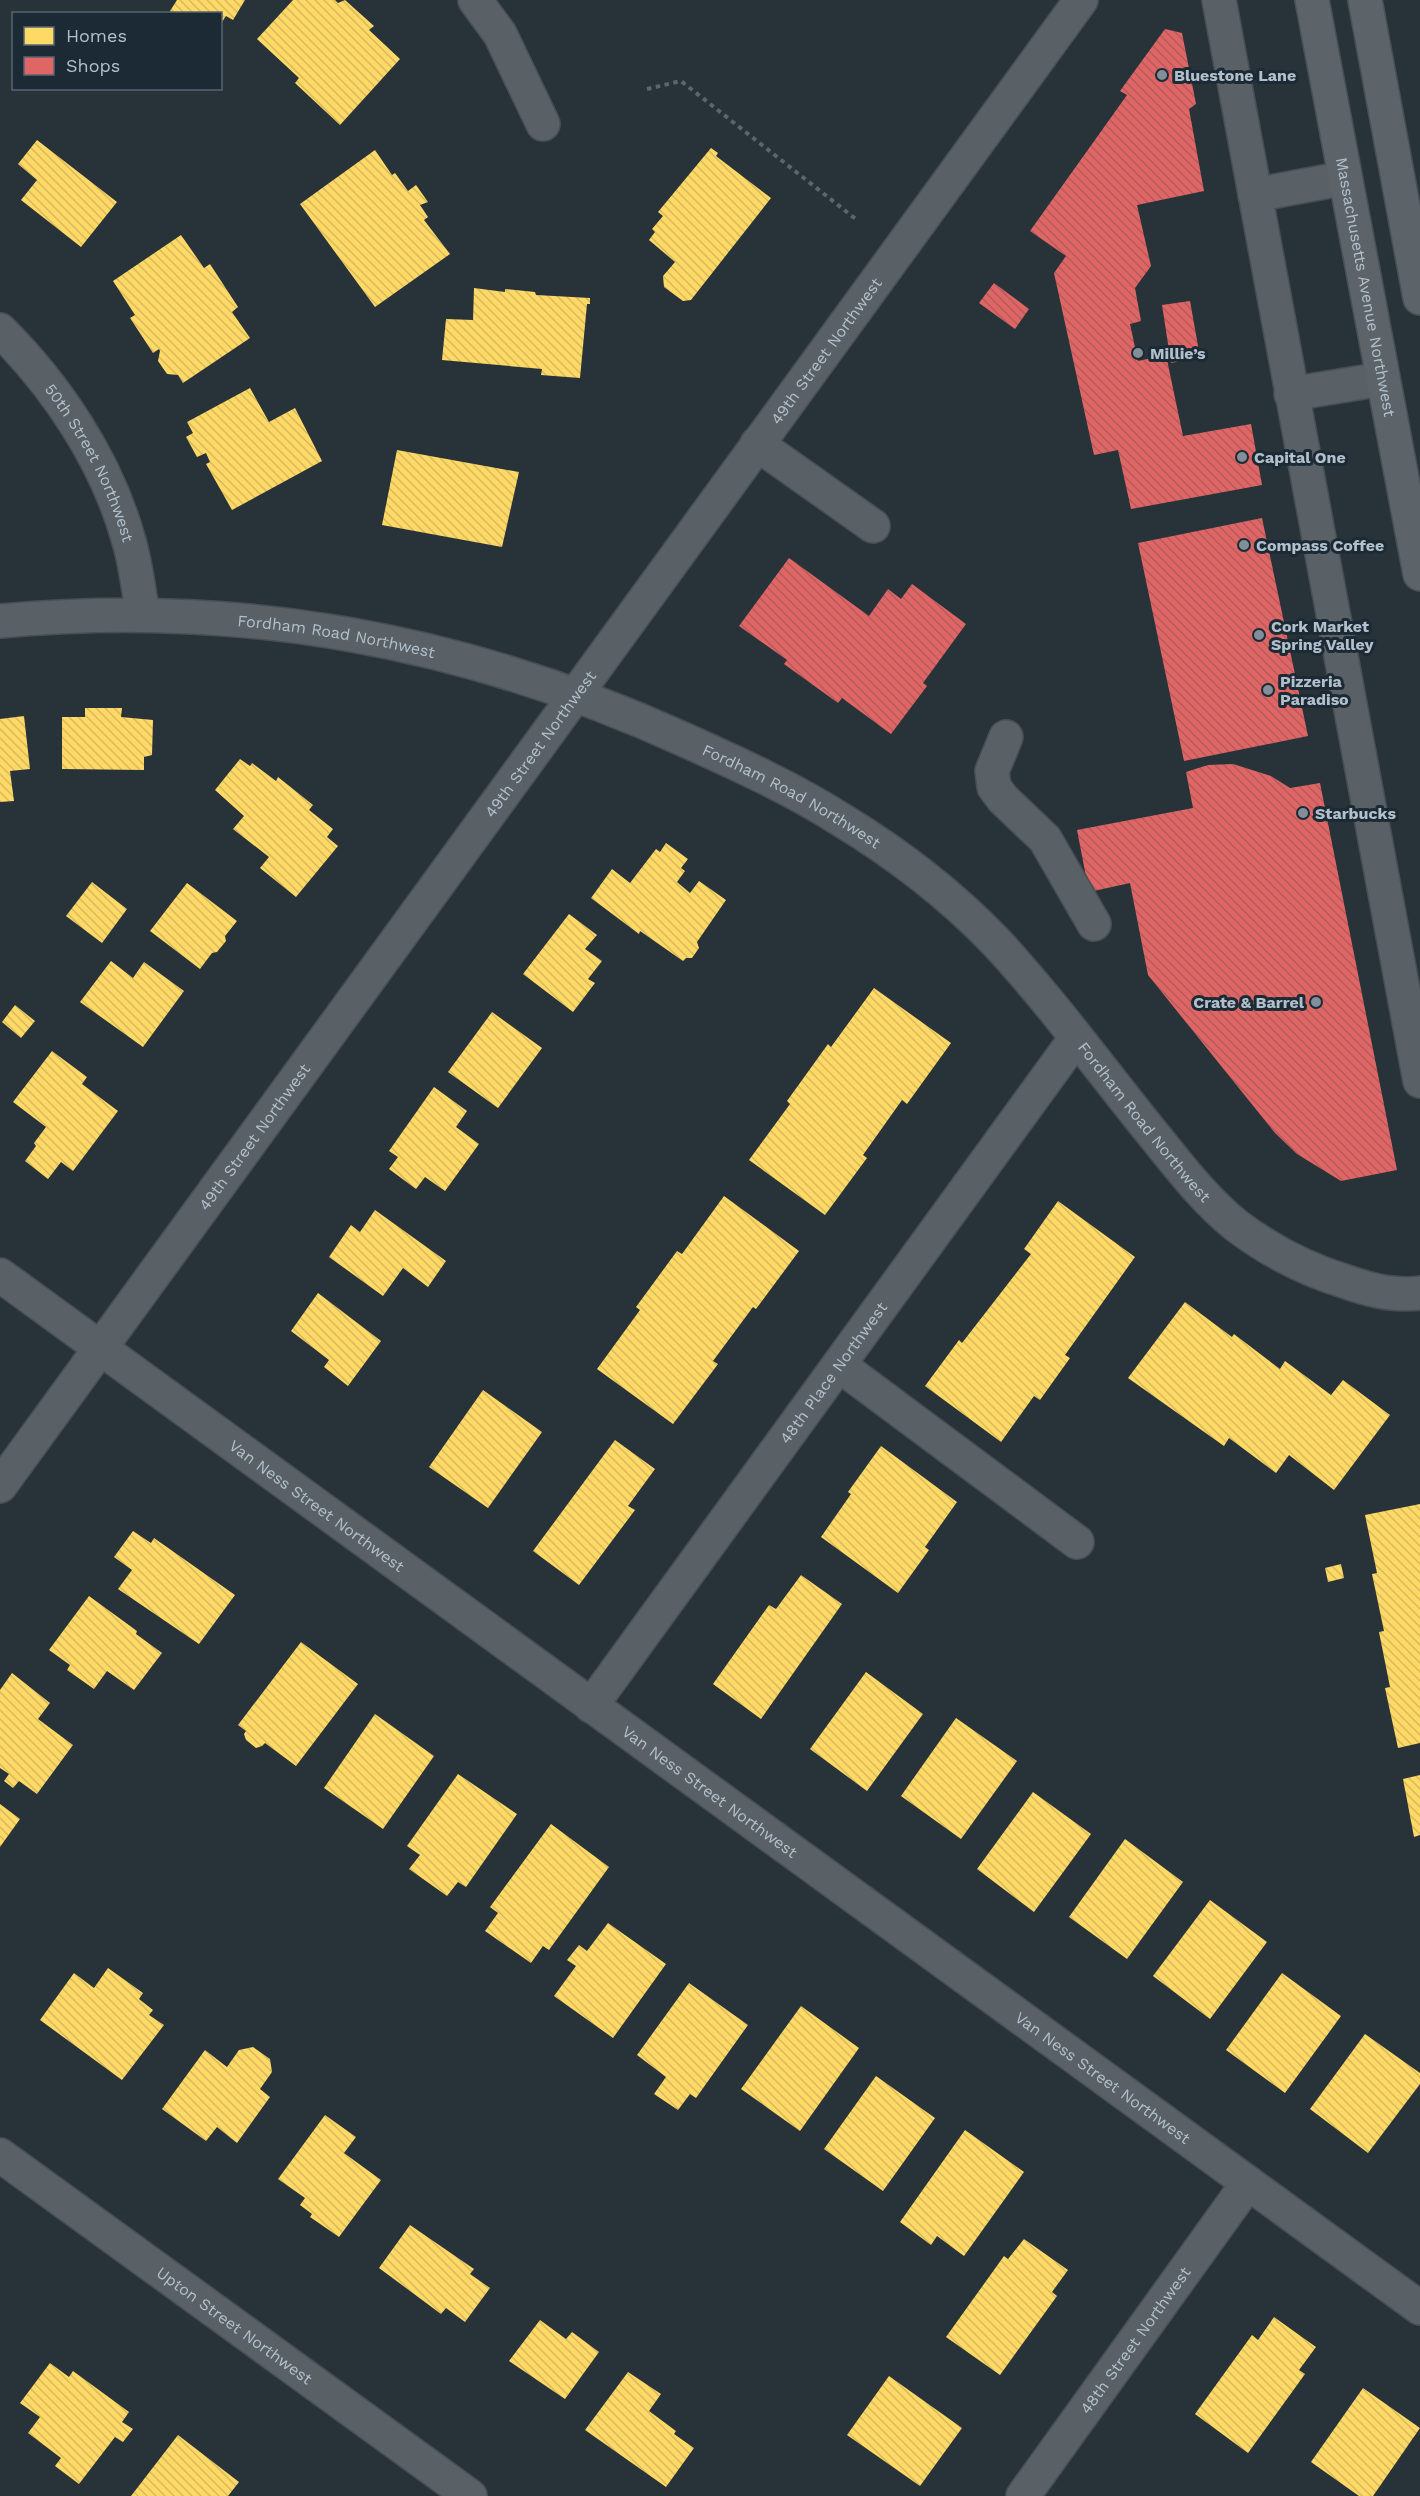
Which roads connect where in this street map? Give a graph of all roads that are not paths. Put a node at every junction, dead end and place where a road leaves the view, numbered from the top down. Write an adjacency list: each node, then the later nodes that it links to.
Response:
1 (475, 0): 6 (street)
2 (1219, 0): 8 (street)
3 (1312, 0): 7 (main road, Massachusetts Avenue Northwest)
4 (1365, 0): 9 (main road)
5 (1070, 4): 14 (street, 49th Street Northwest)
6 (543, 124)
7 (1345, 178): 8 (street); 12 (main road, Massachusetts Avenue Northwest)
8 (1255, 195): 13 (street)
9 (1413, 218): 10 (main road)
10 (1420, 298)
11 (0, 330): 17 (street, 50th Street Northwest)
12 (1382, 379): 13 (street); 16 (main road, Massachusetts Avenue Northwest)
13 (1291, 394): 23 (street)
14 (757, 444): 15 (street); 19 (street, 49th Street Northwest)
15 (873, 526)
16 (1420, 574)
17 (143, 614): 18 (street, Fordham Road Northwest); 19 (street, Fordham Road Northwest)
18 (0, 621)
19 (574, 695): 22 (street, Fordham Road Northwest); 26 (street, 49th Street Northwest)
20 (1006, 737): 21 (street)
21 (1094, 924)
22 (1076, 1038): 25 (street, Fordham Road Northwest); 27 (street, 48th Place Northwest)
23 (1420, 1081)
24 (0, 1275): 26 (street, Van Ness Street Northwest)
25 (1420, 1293)
26 (100, 1348): 28 (street, 49th Street Northwest); 30 (street, Van Ness Street Northwest)
27 (839, 1365): 29 (street); 30 (street, 48th Place Northwest)
28 (0, 1486)
29 (1077, 1542)
30 (591, 1706): 32 (street, Van Ness Street Northwest)
31 (0, 2155): 34 (street, Upton Street Northwest)
32 (1248, 2183): 33 (street, Van Ness Street Northwest); 35 (street, 48th Street Northwest)
33 (1420, 2308)
34 (470, 2496)
35 (1023, 2496)

